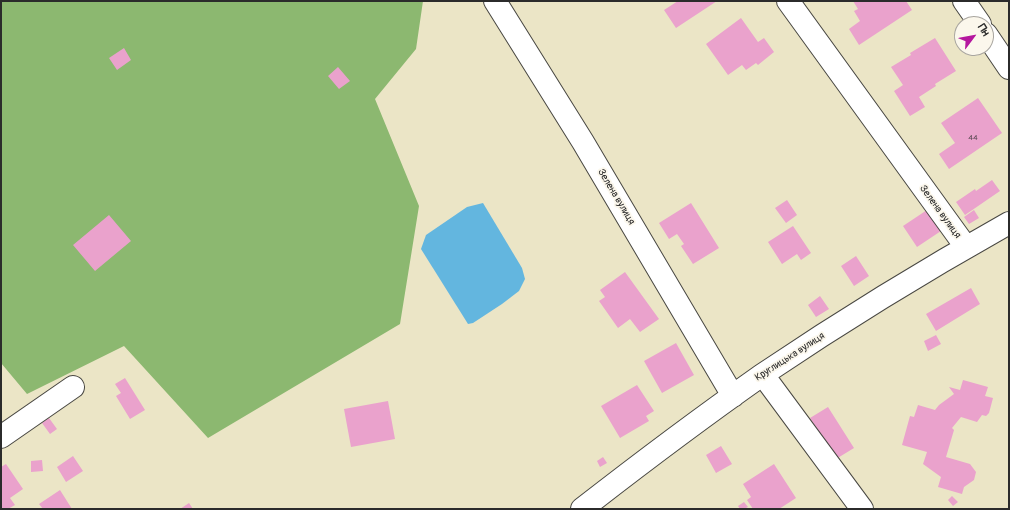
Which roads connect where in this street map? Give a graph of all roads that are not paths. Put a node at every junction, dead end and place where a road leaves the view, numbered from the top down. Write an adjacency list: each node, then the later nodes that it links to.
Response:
1 (495, 1): 11 (street, Зелена вулиця)
2 (788, 1): 8 (street, Зелена вулиця)
3 (964, 1): 4 (street)
4 (974, 16)
5 (994, 46): 6 (street)
6 (1009, 68)
7 (1009, 223): 8 (street, Круглицька вулиця)
8 (966, 247): 9 (street, Круглицька вулиця)
9 (763, 375): 11 (street, Круглицька вулиця); 14 (street)
10 (73, 387): 12 (street)
11 (733, 396): 13 (street, Круглицька вулиця)
12 (1, 437)
13 (595, 505)
14 (862, 509)

